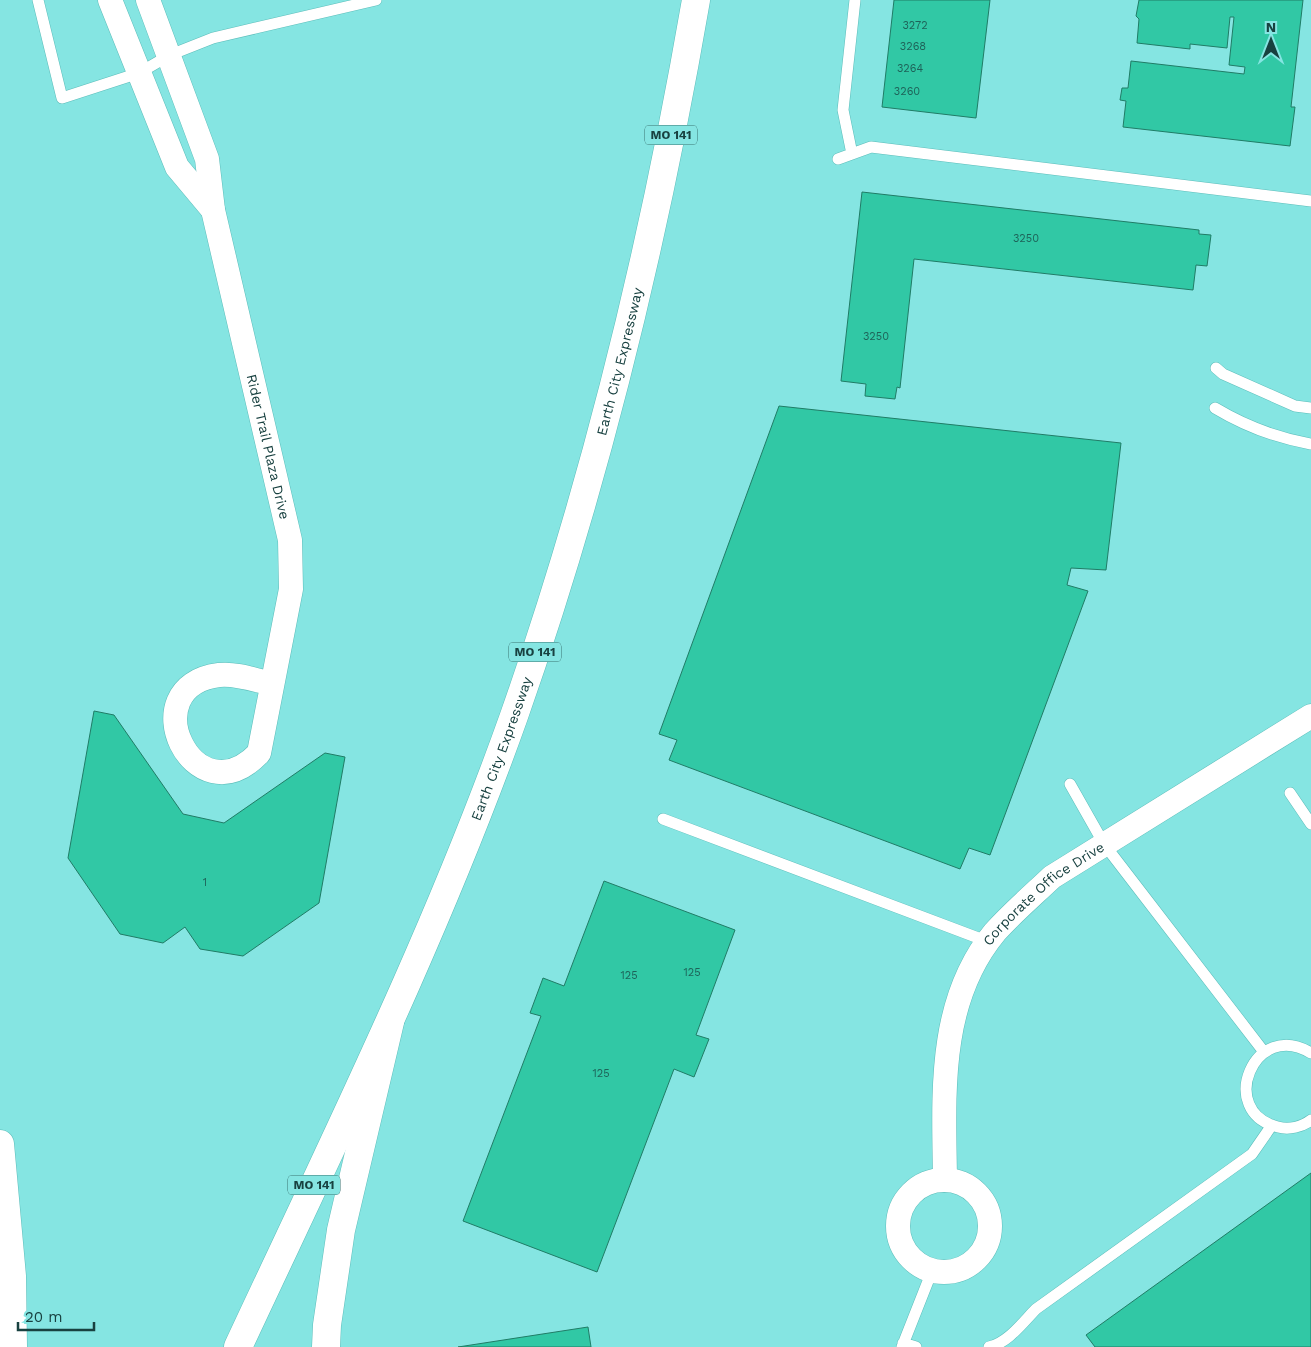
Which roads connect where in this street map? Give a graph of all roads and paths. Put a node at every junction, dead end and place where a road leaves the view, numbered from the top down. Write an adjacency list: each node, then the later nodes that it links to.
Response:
1 (38, 0): 8 (lane)
2 (110, 0): 8 (street, Rider Trail Plaza Drive)
3 (148, 0): 7 (street, Rider Trail Plaza Drive)
4 (376, 0): 7 (lane)
5 (696, 0): 25 (highway, Earth City Expressway / MO 141)
6 (855, 0): 9 (lane)
7 (170, 55): 8 (lane); 12 (street, Rider Trail Plaza Drive)
8 (139, 73): 12 (street, Rider Trail Plaza Drive)
9 (852, 154): 10 (lane); 11 (lane)
10 (838, 159)
11 (1311, 201)
12 (213, 210): 17 (street, Rider Trail Plaza Drive)
13 (1216, 368): 15 (lane)
14 (1215, 408): 16 (lane)
15 (1311, 408)
16 (1311, 444)
17 (272, 684): 17 (street, Rider Trail Plaza Drive)
18 (1311, 716): 23 (street, Corporate Office Drive)
19 (1070, 784): 23 (lane)
20 (1290, 793): 22 (lane)
21 (663, 819): 24 (lane)
22 (1311, 824)
23 (1104, 844): 24 (street, Corporate Office Drive); 26 (lane)
24 (989, 942): 31 (street, Corporate Office Drive)
25 (390, 1022): 35 (highway, Earth City Expressway / MO 141); 36 (highway)
26 (1264, 1052): 27 (lane); 29 (lane)
27 (1311, 1053)
28 (1311, 1120): 29 (lane)
29 (1272, 1126): 38 (lane)
30 (0, 1144): 34 (highway)
31 (946, 1180): 32 (street); 32 (street)
32 (932, 1271): 33 (lane)
33 (902, 1345): 37 (lane)
34 (14, 1347)
35 (238, 1347)
36 (326, 1347)
37 (916, 1347)
38 (989, 1347)

